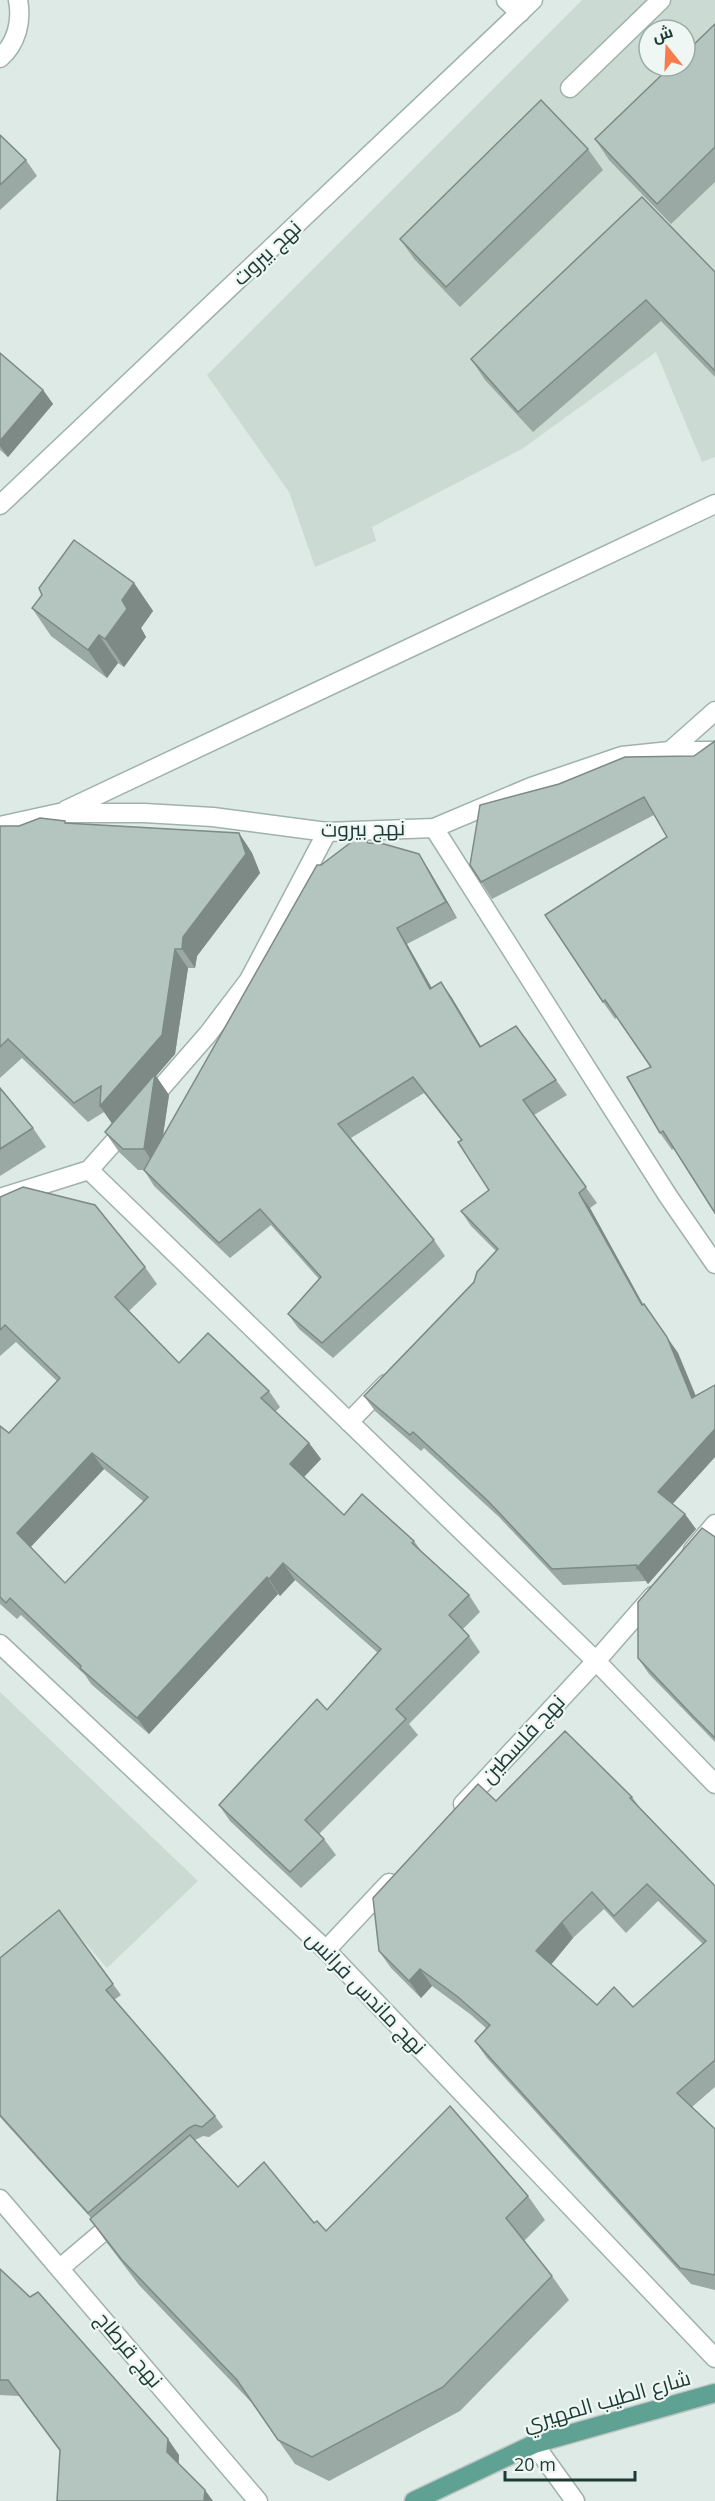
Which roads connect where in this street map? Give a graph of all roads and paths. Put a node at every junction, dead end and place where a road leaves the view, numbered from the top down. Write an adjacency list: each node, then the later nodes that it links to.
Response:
1 (18, 0): 6 (street)
2 (506, 0): 5 (street)
3 (533, 0): 5 (street, نهج بيروت)
4 (661, 0): 7 (street)
5 (520, 14): 9 (street, نهج بيروت)
6 (0, 58)
7 (570, 88)
8 (715, 504): 13 (street)
9 (0, 506)
10 (715, 711): 11 (street)
11 (670, 751): 12 (street, نهج بيروت); 15 (street, نهج بيروت)
12 (715, 751)
13 (59, 813): 14 (street, نهج بيروت); 16 (street, نهج بيروت)
14 (0, 826)
15 (434, 828): 16 (street, نهج بيروت); 19 (street)
16 (327, 832): 17 (street)
17 (89, 1170): 18 (street); 21 (street)
18 (0, 1198)
19 (715, 1263)
20 (397, 1372): 21 (street)
21 (349, 1422): 26 (street)
22 (715, 1524): 23 (street)
23 (678, 1567)
24 (663, 1584): 26 (street, نهج فلسطين)
25 (0, 1644): 30 (street, نهج ماندس فرانس)
26 (596, 1661): 27 (street); 28 (street, نهج فلسطين)
27 (715, 1784)
28 (449, 1819)
29 (400, 1871): 30 (street)
30 (326, 1950): 34 (street, نهج ماندس فرانس)
31 (0, 2199): 33 (street, نهج قرطاج)
32 (132, 2208): 33 (street)
33 (60, 2268): 37 (street, نهج قرطاج)
34 (715, 2358)
35 (715, 2393): 36 (main road, شارع الطيب المهيري)
36 (534, 2444): 38 (main road, شارع الطيب المهيري); 39 (street)
37 (258, 2501)
38 (414, 2501)
39 (575, 2501)

